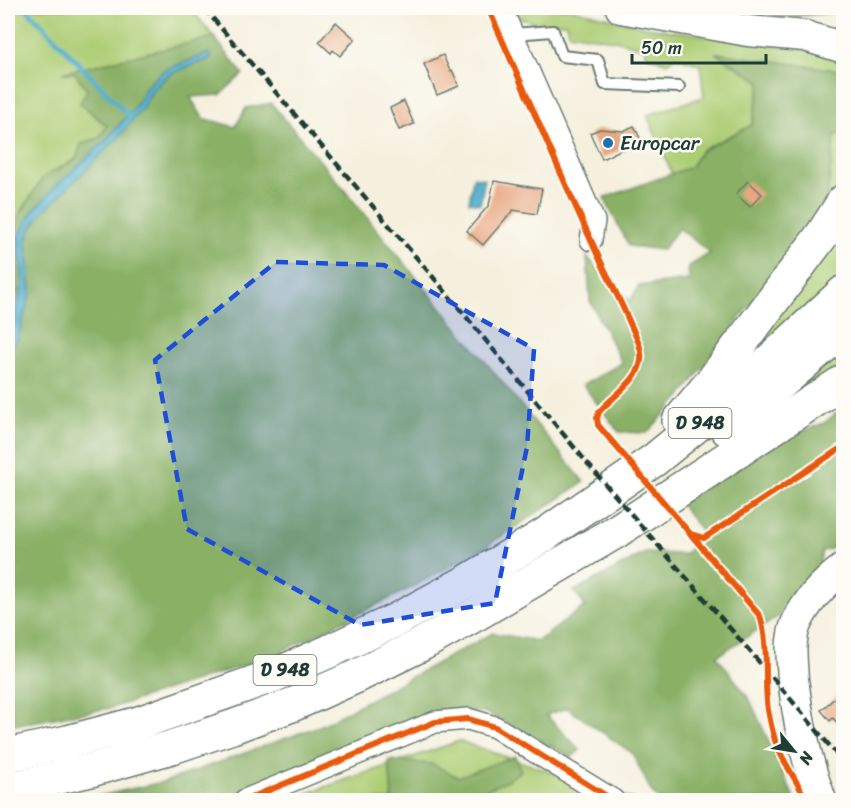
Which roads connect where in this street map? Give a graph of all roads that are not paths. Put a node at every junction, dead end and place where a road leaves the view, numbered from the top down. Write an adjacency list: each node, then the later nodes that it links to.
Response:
1 (501, 8): 4 (street)
2 (621, 8): 5 (main road)
3 (843, 31): 5 (main road)
4 (513, 34): 7 (lane); 9 (street)
5 (805, 36): 6 (main road)
6 (843, 48)
7 (679, 87)
8 (843, 201): 13 (highway)
9 (591, 240)
10 (843, 292): 13 (highway, D 948)
11 (843, 329): 15 (highway, D 948)
12 (843, 381): 15 (highway)
13 (543, 536): 16 (highway, D 948)
14 (843, 568): 20 (main road)
15 (534, 580): 17 (highway, D 948)
16 (8, 755)
17 (8, 789)
18 (245, 801): 19 (street)
19 (613, 801)
20 (821, 801)

